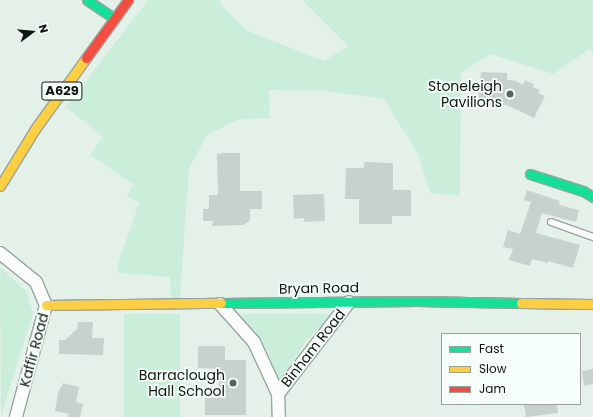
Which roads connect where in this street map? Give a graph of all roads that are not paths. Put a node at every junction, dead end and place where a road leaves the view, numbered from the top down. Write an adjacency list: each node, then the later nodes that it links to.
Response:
1 (87, 0): 3 (main road)
2 (128, 0): 3 (main road, A629)
3 (114, 18): 5 (main road, A629)
4 (530, 174): 6 (main road)
5 (0, 186)
6 (593, 197)
7 (551, 222): 8 (lane)
8 (593, 237)
9 (0, 253): 13 (street, Kaffir Road)
10 (592, 301): 11 (main road, Bryan Road)
11 (349, 302): 12 (main road, Bryan Road); 14 (street, Binham Road)
12 (220, 304): 13 (main road, Bryan Road); 14 (street, Binham Road)
13 (46, 306): 15 (street, Kaffir Road)
14 (278, 394): 16 (street, Binham Road)
15 (16, 417)
16 (279, 417)

